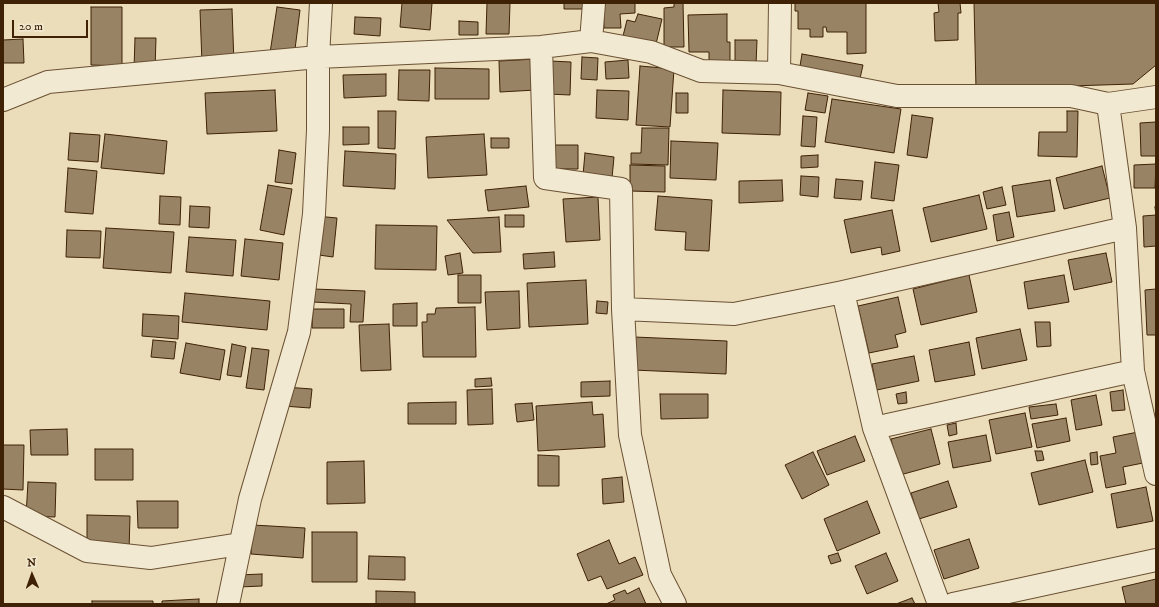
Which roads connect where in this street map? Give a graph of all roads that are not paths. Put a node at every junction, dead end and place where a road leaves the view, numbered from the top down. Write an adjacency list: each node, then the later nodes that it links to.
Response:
1 (321, 3): 6 (street)
2 (594, 3): 4 (street)
3 (780, 3): 7 (street)
4 (591, 41): 5 (street); 7 (street)
5 (541, 47): 6 (street); 13 (street)
6 (318, 57): 9 (street); 18 (street)
7 (779, 73): 10 (street)
8 (1152, 94): 10 (street)
9 (3, 100)
10 (1108, 104): 11 (street)
11 (1125, 228): 12 (street); 14 (street)
12 (843, 292): 13 (street); 15 (street)
13 (623, 309): 21 (street)
14 (1133, 371): 15 (street); 16 (street)
15 (874, 428): 22 (street)
16 (1156, 474)
17 (3, 507): 18 (street)
18 (240, 544): 20 (street)
19 (1156, 560): 23 (street)
20 (228, 604)
21 (675, 604)
22 (939, 604)
23 (954, 604)

